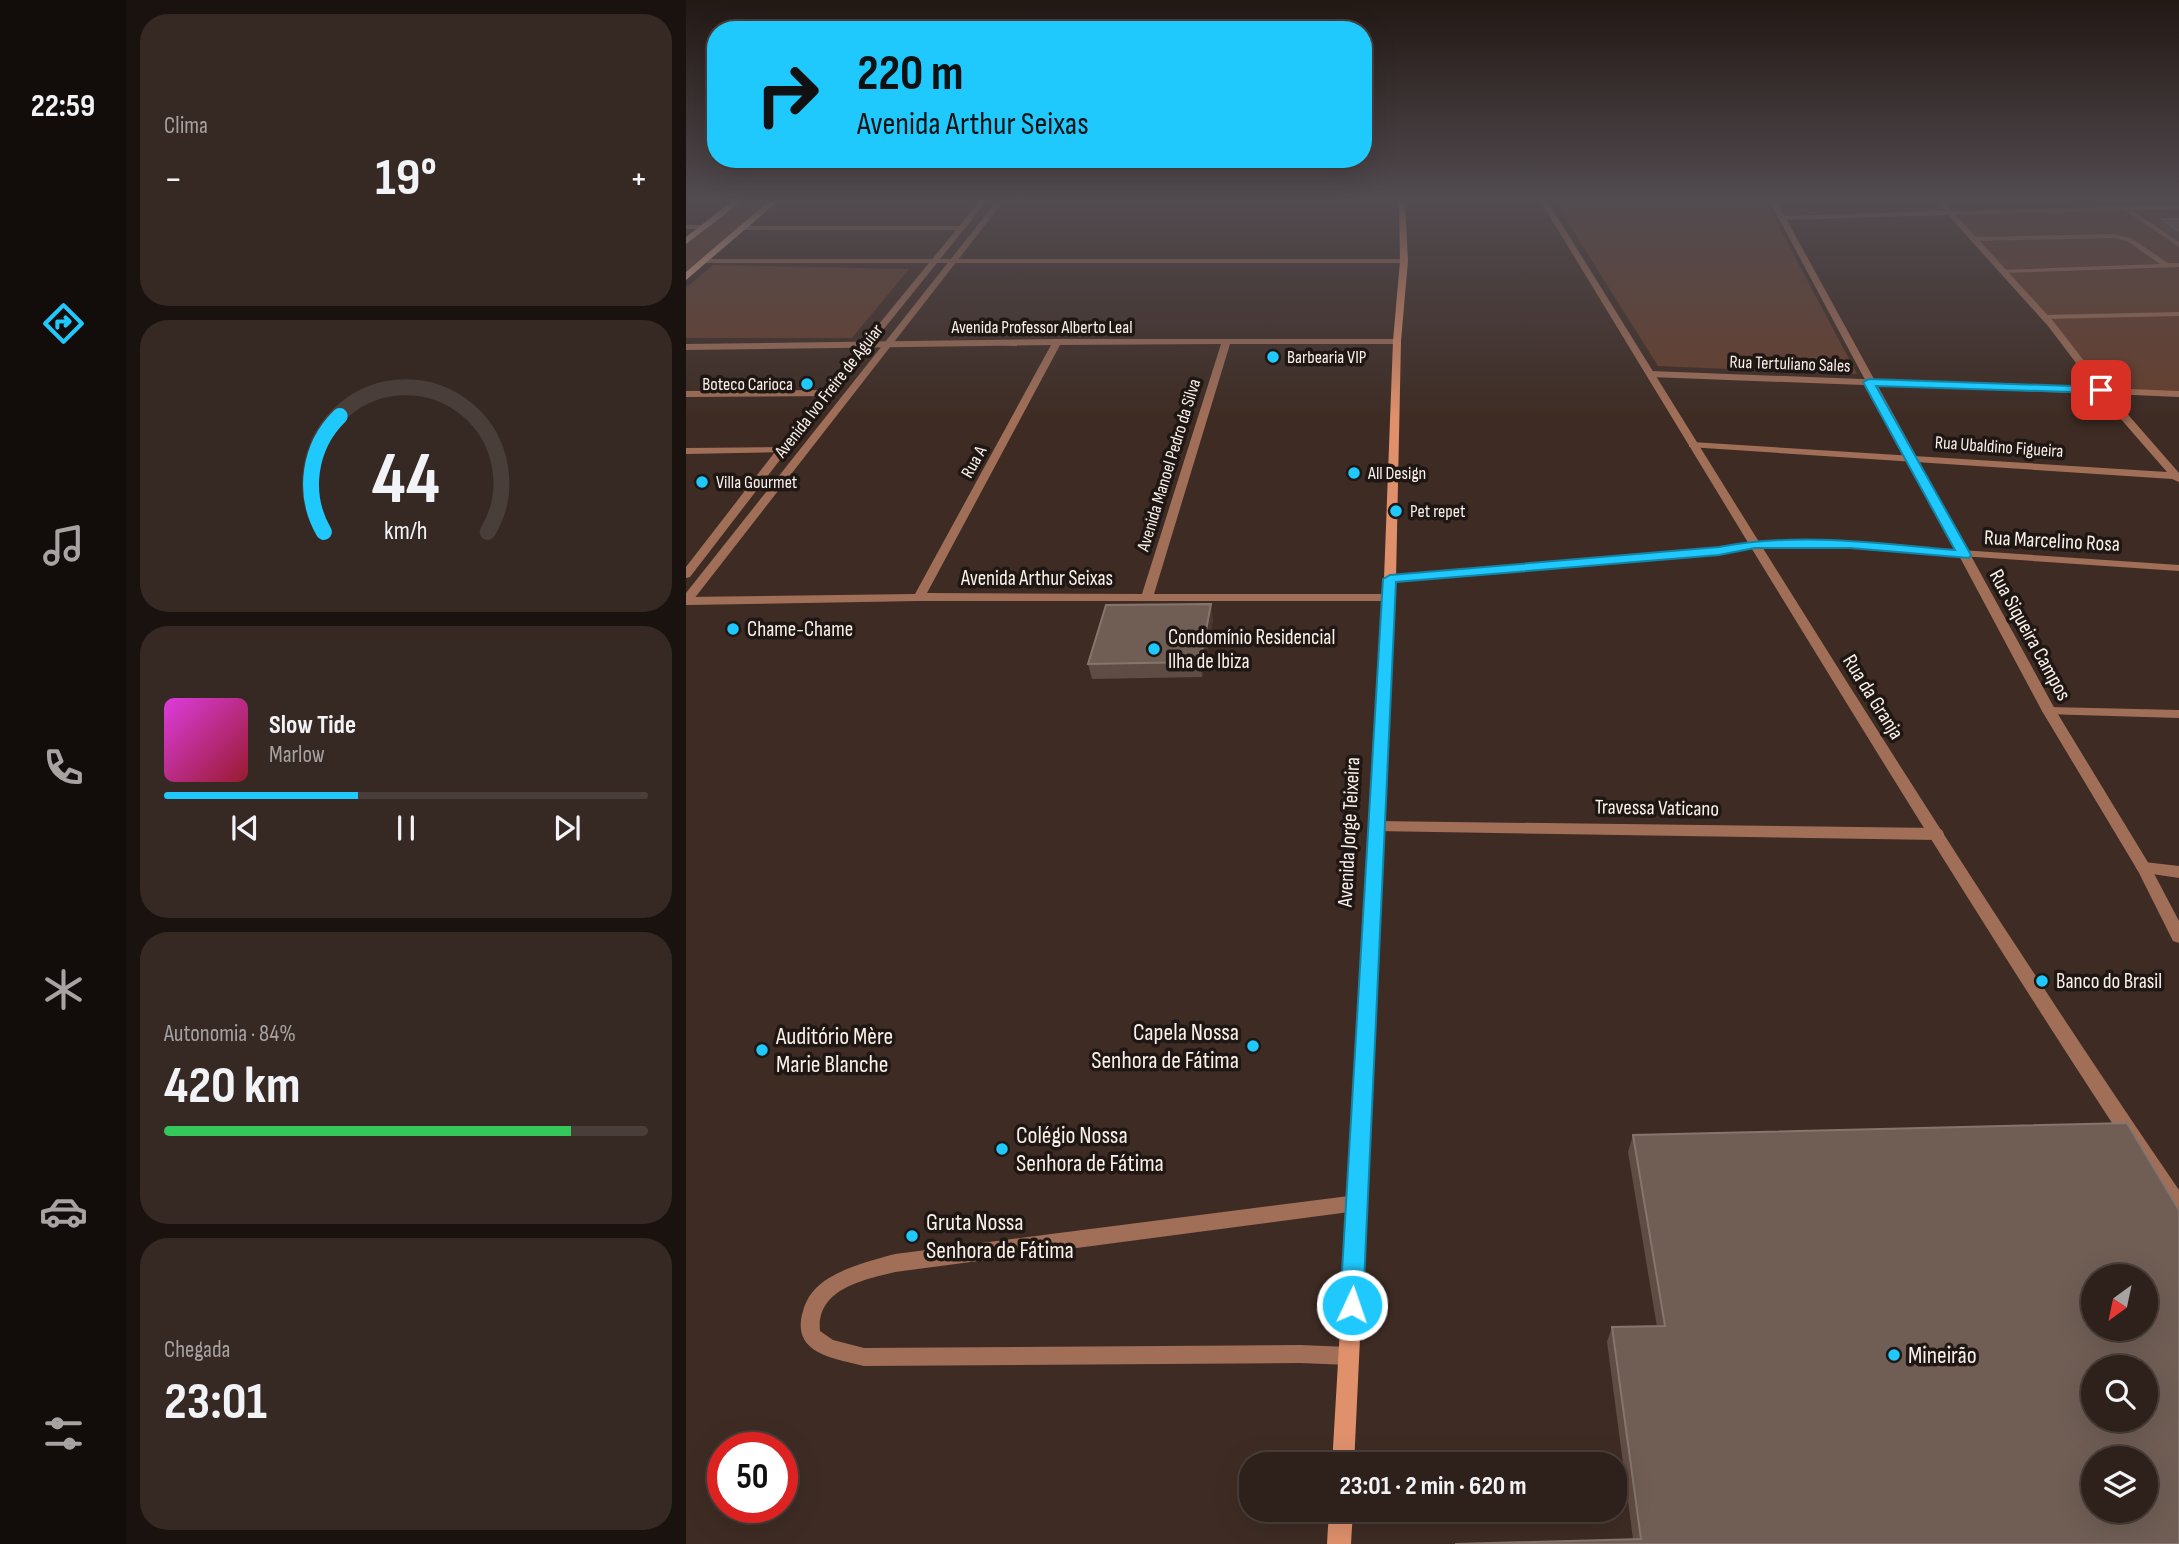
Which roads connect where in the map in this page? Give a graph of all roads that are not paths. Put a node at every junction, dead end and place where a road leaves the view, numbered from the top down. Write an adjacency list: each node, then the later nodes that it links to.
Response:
1 (923, 274): 13 (street, Avenida Ivo Freire de Aguiar)
2 (944, 274): 14 (street, Avenida Ivo Freire de Aguiar)
3 (1403, 274): 10 (main road, Avenida Jorge Teixeira)
4 (1589, 274): 16 (street, Rua da Granja)
5 (1811, 274): 17 (street, Rua Siqueira Campos)
6 (2004, 274): 8 (street)
7 (2179, 314): 8 (lane)
8 (2048, 321): 9 (lane); 18 (street)
9 (2179, 321)
10 (1397, 341): 12 (street, Avenida Professor Alberto Leal); 31 (main road, Avenida Jorge Teixeira)
11 (1057, 342): 12 (street, Avenida Professor Alberto Leal); 14 (street, Avenida Professor Alberto Leal); 32 (street, Rua A)
12 (1226, 342): 33 (street, Avenida Manoel Pedro da Silva)
13 (868, 343): 14 (street, Avenida Professor Alberto Leal); 15 (street, Avenida Professor Alberto Leal); 19 (street, Avenida Ivo Freire de Aguiar)
14 (889, 344): 35 (street, Avenida Ivo Freire de Aguiar)
15 (686, 347)
16 (1651, 374): 17 (street, Rua Tertuliano Sales); 22 (street, Rua da Granja)
17 (1869, 382): 18 (street, Rua Tertuliano Sales); 25 (street, Rua Siqueira Campos)
18 (2101, 390): 21 (street, Rua Tertuliano Sales); 26 (street)
19 (833, 393): 20 (street); 23 (street, Avenida Ivo Freire de Aguiar)
20 (686, 394)
21 (2179, 394)
22 (1692, 445): 25 (street, Rua Ubaldino Figueira); 27 (street, Rua da Granja)
23 (782, 450): 24 (street); 30 (street, Avenida Ivo Freire de Aguiar)
24 (686, 451)
25 (1910, 458): 26 (street, Rua Ubaldino Figueira); 28 (street, Rua Siqueira Campos)
26 (2178, 478)
27 (1755, 544): 28 (street, Rua Marcelino Rosa); 31 (street); 39 (street, Rua da Granja)
28 (1964, 555): 29 (street, Rua Marcelino Rosa); 36 (street, Rua Siqueira Campos)
29 (2179, 568)
30 (686, 575)
31 (1390, 579): 34 (main road, Avenida Jorge Teixeira)
32 (919, 597): 33 (street, Avenida Arthur Seixas); 35 (street, Avenida Arthur Seixas)
33 (1147, 597): 34 (street, Avenida Arthur Seixas)
34 (1389, 598): 38 (main road, Avenida Jorge Teixeira)
35 (686, 601)
36 (2049, 711): 37 (street); 40 (street, Rua Siqueira Campos)
37 (2179, 714)
38 (1375, 826): 39 (street, Travessa Vaticano); 43 (main road, Avenida Jorge Teixeira)
39 (1937, 834): 44 (street, Rua da Granja)
40 (2144, 868): 41 (street); 42 (street, Rua Siqueira Campos)
41 (2179, 872)
42 (2179, 936)
43 (1357, 1203): 45 (main road, Avenida Jorge Teixeira); 45 (lane)
44 (2179, 1206)
45 (1349, 1356): 46 (main road, Avenida Jorge Teixeira)
46 (1344, 1452)
47 (1340, 1522): 48 (main road)
48 (1339, 1544)

